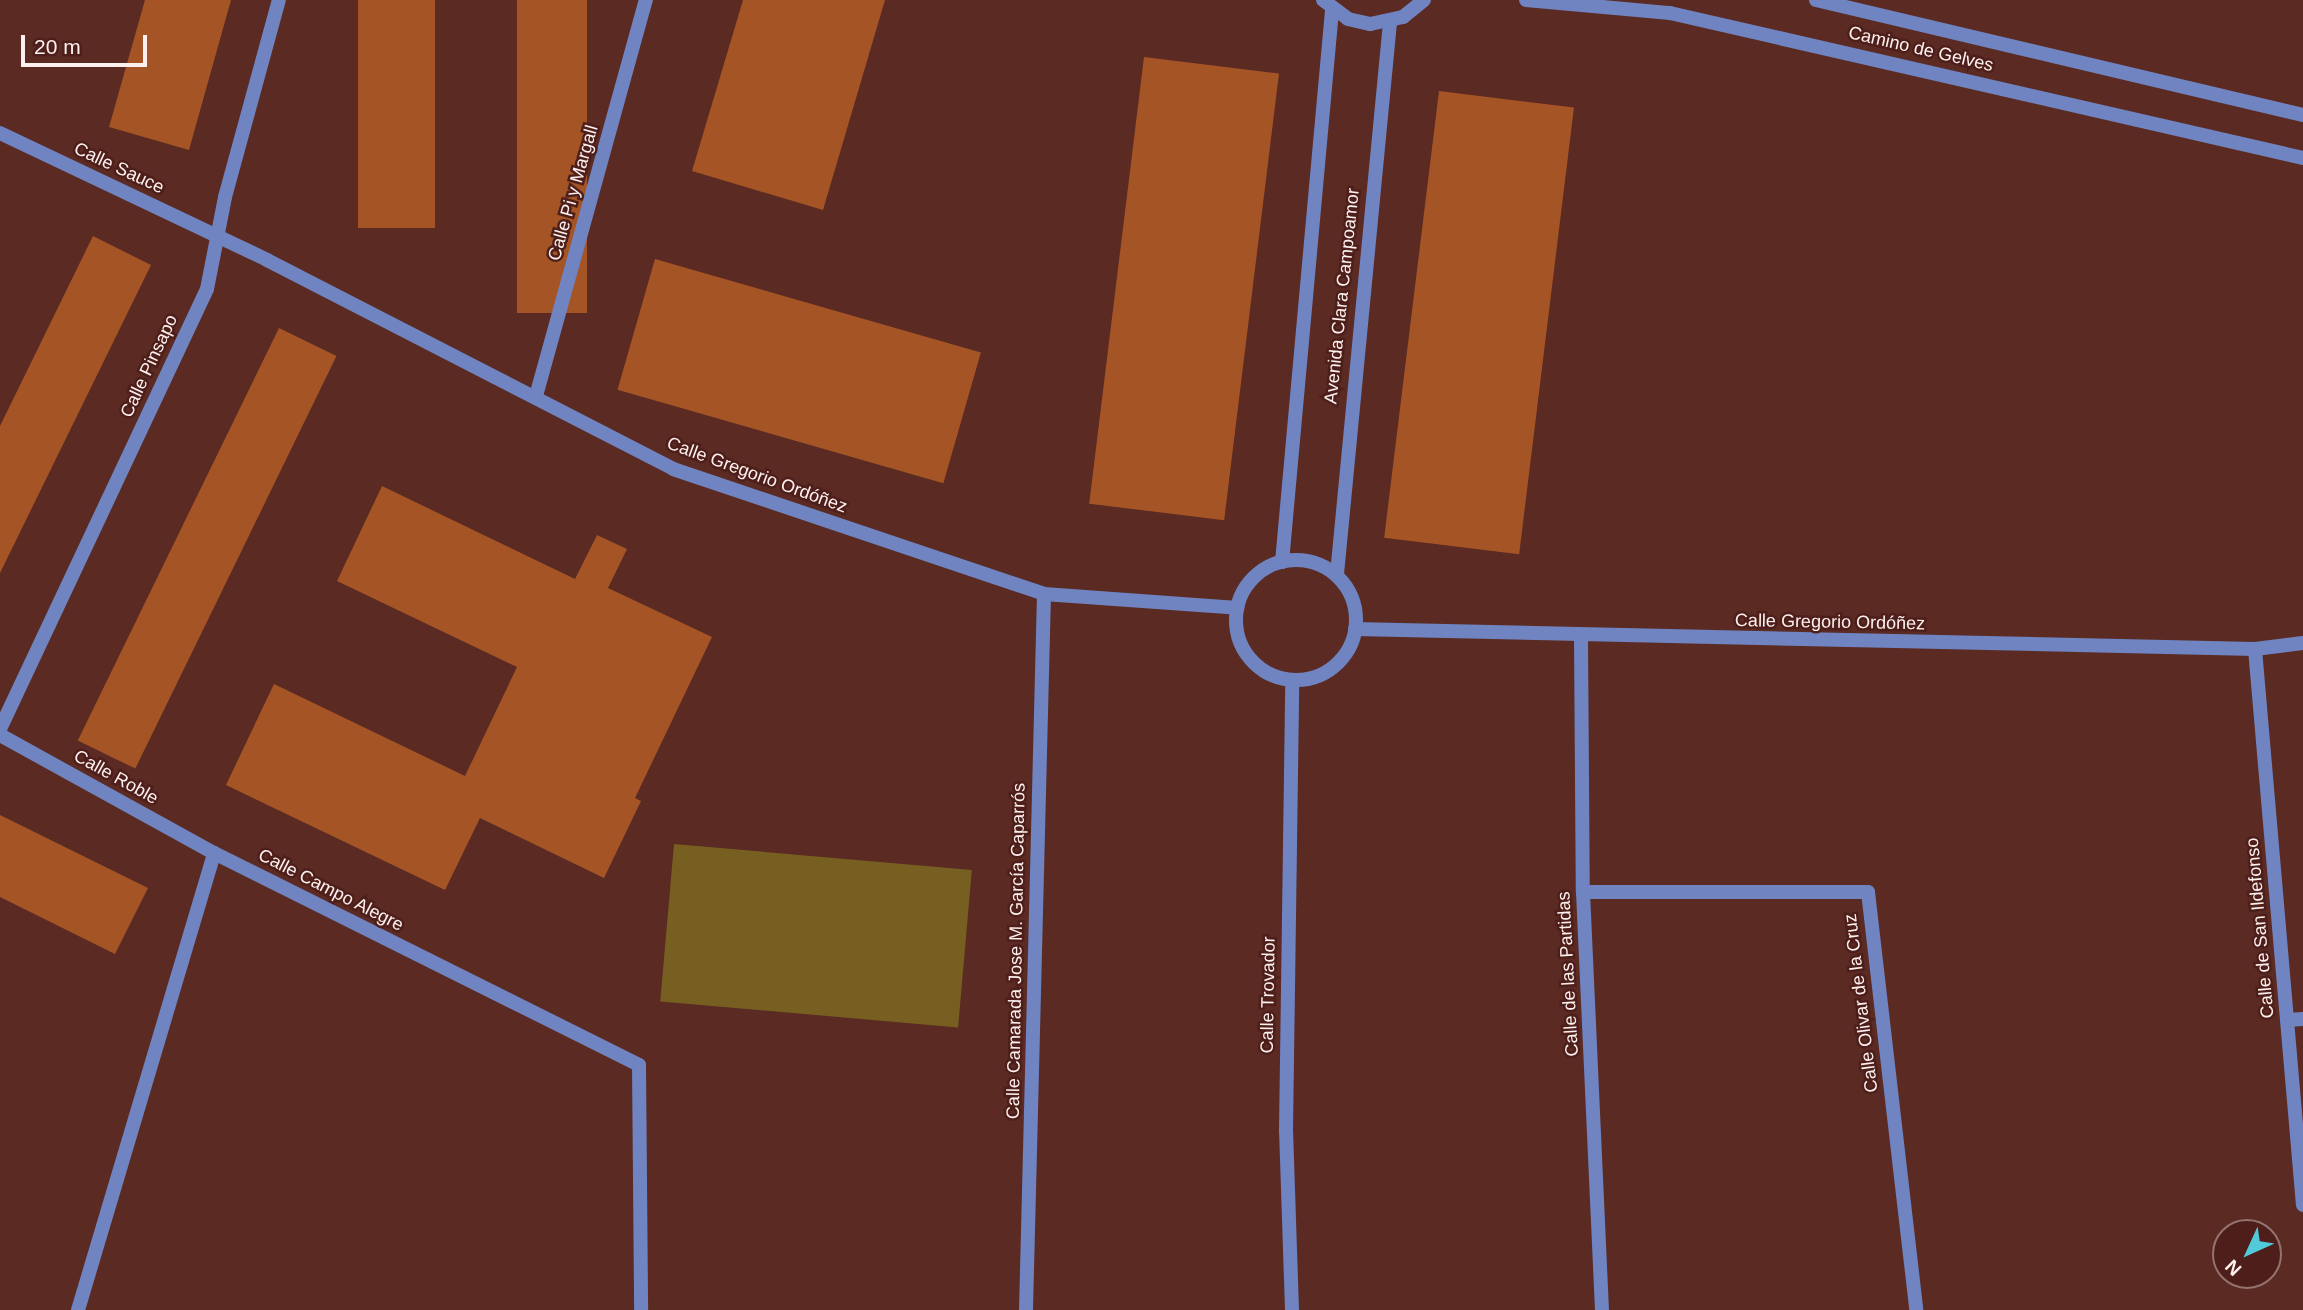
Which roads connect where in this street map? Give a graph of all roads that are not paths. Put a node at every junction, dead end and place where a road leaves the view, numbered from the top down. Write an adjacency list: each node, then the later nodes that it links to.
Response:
1 (279, 0): 11 (street, Calle Pinsapo)
2 (646, 0): 12 (street, Calle Pi y Margall)
3 (1424, 0): 7 (street)
4 (1526, 0): 10 (street, Camino de Gelves)
5 (1816, 0): 8 (street, Camino de Gelves)
6 (1328, 5): 7 (street); 13 (street, Avenida Clara Campoamor)
7 (1390, 23): 14 (street, Avenida Clara Campoamor)
8 (2303, 115)
9 (0, 133): 11 (street, Calle Sauce)
10 (2303, 159)
11 (221, 238): 12 (street, Calle Gregorio Ordóñez); 22 (street, Calle Pinsapo)
12 (536, 396): 15 (street, Calle Gregorio Ordóñez)
13 (1282, 562): 14 (street); 16 (street)
14 (1337, 574): 17 (street)
15 (1044, 594): 16 (street, Calle Gregorio Ordóñez); 31 (street, Calle Camarada Jose M. García Caparrós)
16 (1237, 608): 21 (street)
17 (1356, 628): 18 (street, Calle Gregorio Ordóñez); 21 (street)
18 (1581, 637): 20 (street, Calle Gregorio Ordóñez); 25 (street, Calle de las Partidas)
19 (2303, 643): 20 (street, Calle Gregorio Ordóñez)
20 (2255, 649): 27 (street, Calle de San Ildefonso)
21 (1292, 680): 32 (street, Calle Trovador)
22 (0, 729)
23 (0, 735): 24 (street, Calle Roble)
24 (214, 853): 29 (street); 30 (street, Calle Campo Alegre)
25 (1583, 892): 33 (street, Calle de las Partidas); 34 (street, Calle Olivar de la Cruz)
26 (2303, 1019): 27 (street)
27 (2287, 1020): 28 (street, Calle de San Ildefonso)
28 (2303, 1205)
29 (78, 1310)
30 (641, 1310)
31 (1026, 1310)
32 (1292, 1310)
33 (1602, 1310)
34 (1916, 1310)

